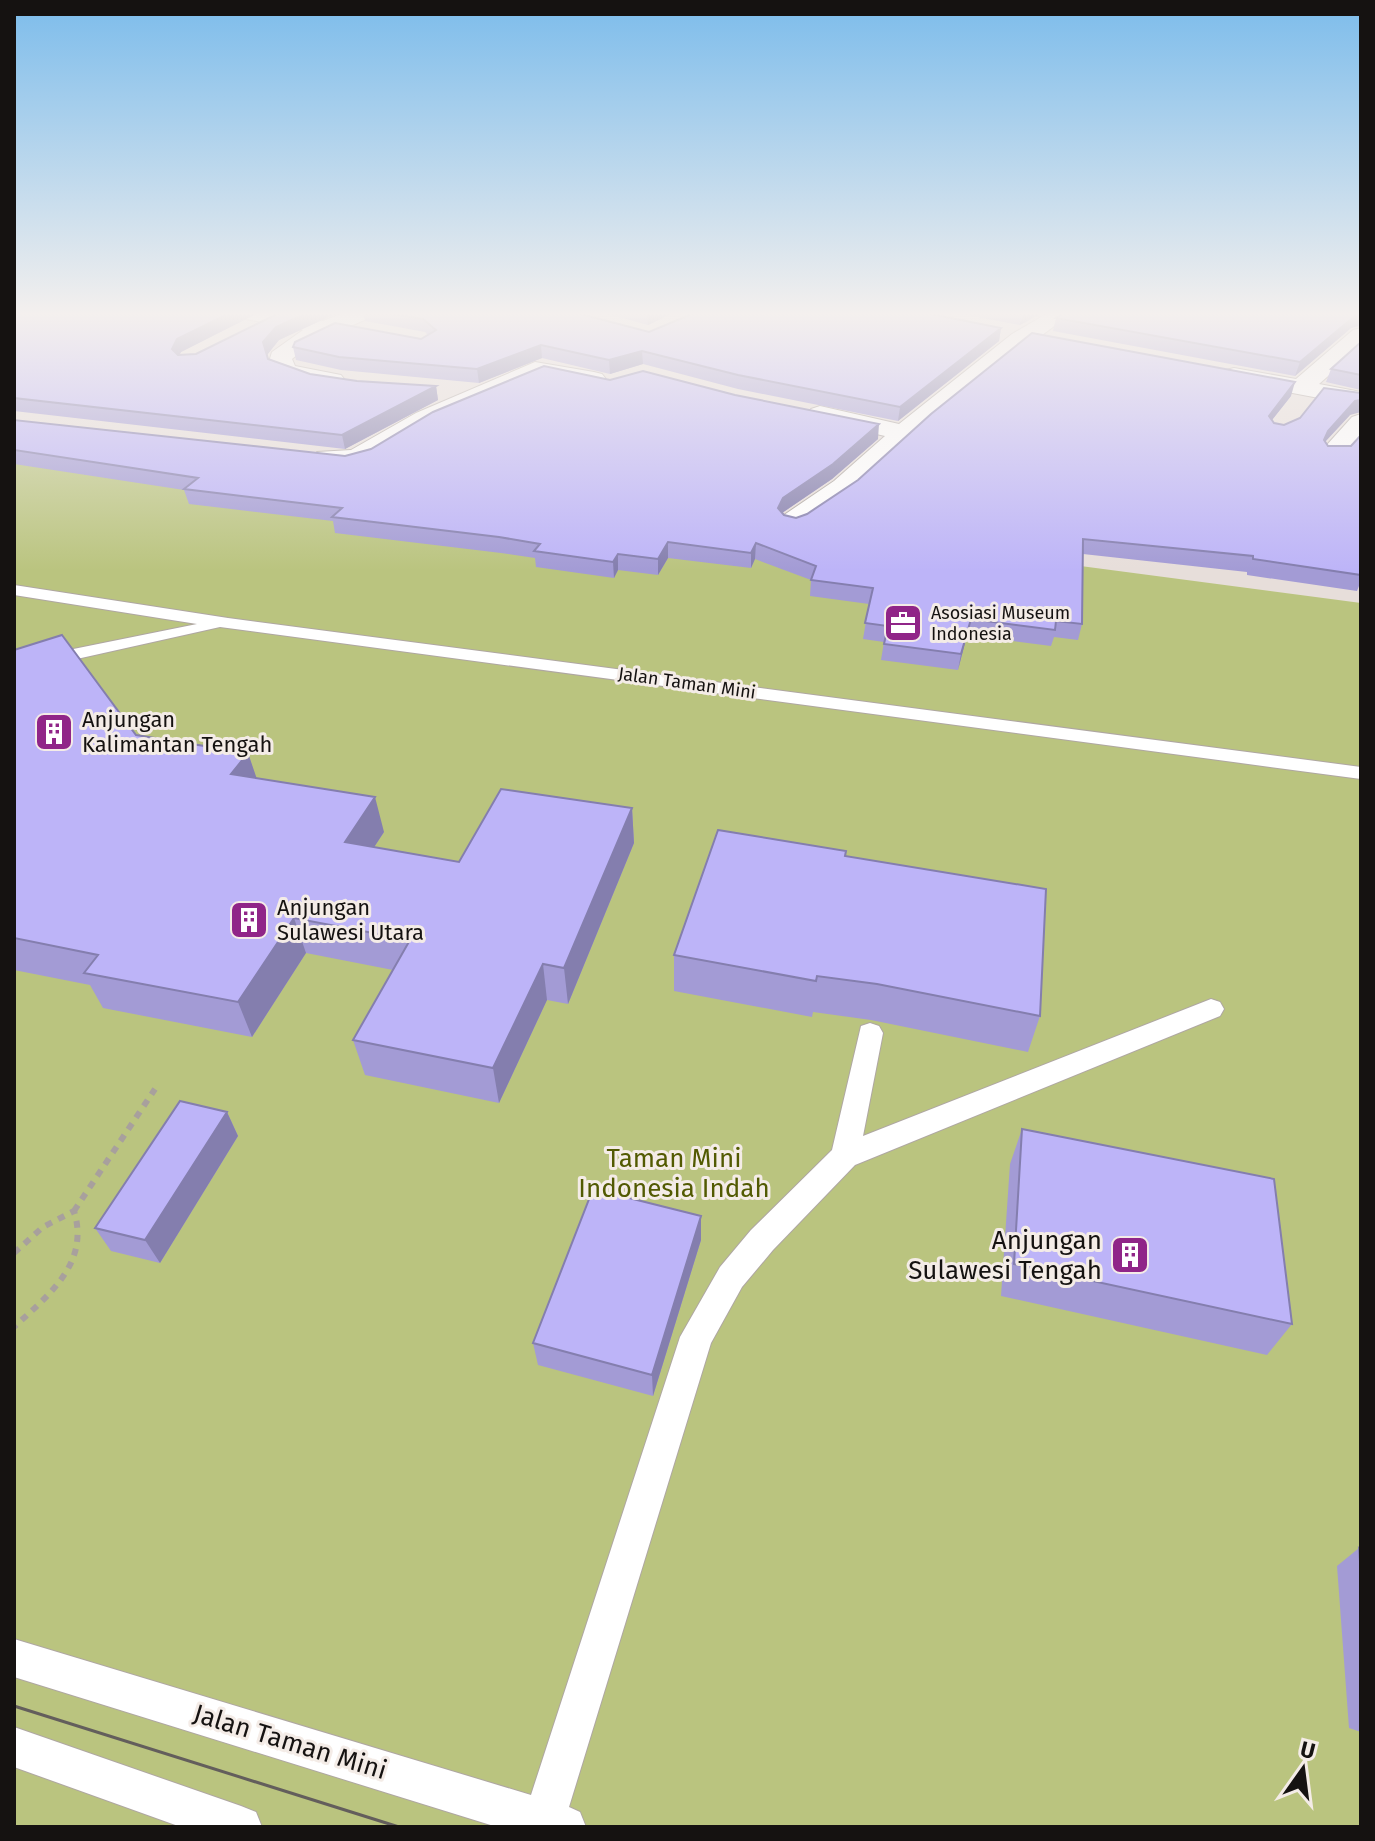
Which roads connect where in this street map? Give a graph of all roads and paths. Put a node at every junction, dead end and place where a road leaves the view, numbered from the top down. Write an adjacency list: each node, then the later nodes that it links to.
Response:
1 (465, 399): 9 (street)
2 (946, 399): 7 (street)
3 (1301, 399): 5 (street)
4 (790, 408): 7 (street)
5 (1293, 415)
6 (1361, 422): 8 (street)
7 (904, 433): 10 (street)
8 (1334, 453)
9 (300, 456)
10 (794, 521)
11 (14, 590): 12 (lane, Jalan Taman Mini)
12 (228, 623): 13 (lane); 14 (lane, Jalan Taman Mini)
13 (14, 667)
14 (1361, 773)
15 (1211, 1009): 18 (lane)
16 (870, 1033): 18 (lane)
17 (155, 1089): 19 (path)
18 (845, 1156): 24 (lane)
19 (74, 1211): 20 (path); 21 (path)
20 (14, 1253)
21 (14, 1327)
22 (14, 1658): 24 (lane, Jalan Taman Mini)
23 (14, 1747): 25 (lane)
24 (555, 1824)
25 (241, 1827)

